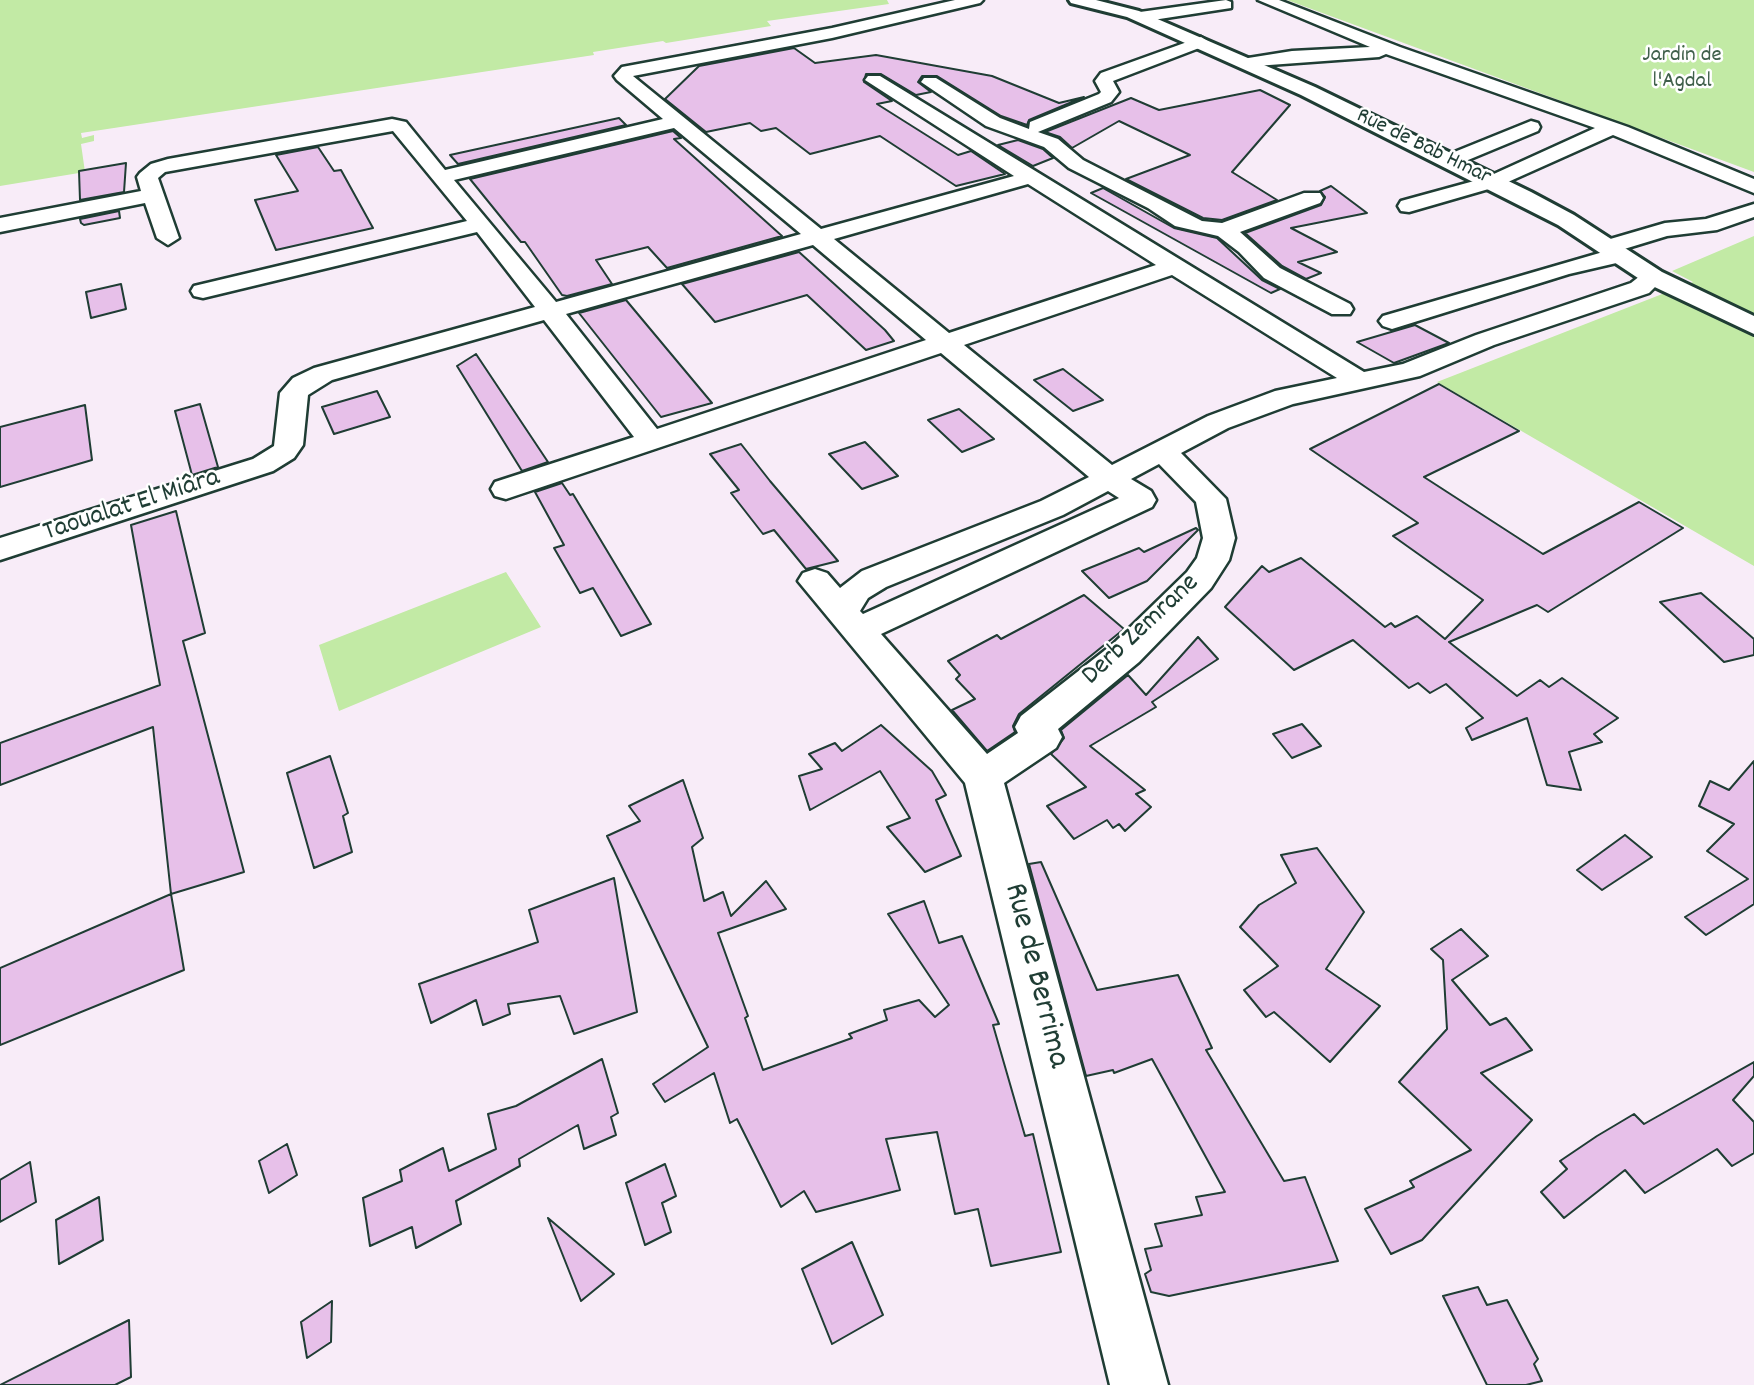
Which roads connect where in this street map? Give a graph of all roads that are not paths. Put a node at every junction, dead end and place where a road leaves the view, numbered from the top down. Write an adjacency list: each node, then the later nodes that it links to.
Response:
1 (975, 0): 11 (street)
2 (1077, 0): 5 (main road, Rue de Bab Hmar)
3 (1222, 0): 5 (street)
4 (1266, 0): 7 (street)
5 (1140, 17): 6 (main road, Rue de Bab Hmar)
6 (1202, 42): 8 (main road, Rue de Bab Hmar); 12 (street)
7 (1394, 51): 8 (street); 14 (street)
8 (1248, 63): 15 (main road, Rue de Bab Hmar)
9 (874, 80): 17 (street)
10 (930, 82): 26 (street)
11 (678, 121): 16 (street); 27 (street)
12 (1037, 126)
13 (1531, 127): 15 (street)
14 (1612, 128): 18 (street); 19 (street)
15 (1449, 161): 18 (main road, Rue de Bab Hmar)
16 (440, 177): 20 (street); 24 (street)
17 (1032, 177): 27 (street); 30 (street)
18 (1492, 182): 22 (street); 29 (main road, Rue de Bab Hmar)
19 (1754, 187)
20 (155, 195): 25 (street); 28 (street)
21 (1312, 198): 26 (street)
22 (1409, 206)
23 (1754, 210): 29 (street)
24 (482, 224): 34 (street); 36 (street)
25 (0, 225)
26 (1224, 230): 31 (street)
27 (816, 237): 36 (street); 39 (street)
28 (168, 238)
29 (1612, 252): 32 (main road, Rue de Bab Hmar); 37 (street)
30 (1175, 266): 33 (street); 39 (street)
31 (1246, 268): 33 (street); 35 (street)
32 (1653, 277): 38 (main road, Rue de Bab Hmar); 40 (street)
33 (1202, 283): 40 (street)
34 (203, 291)
35 (1341, 309)
36 (549, 310): 41 (street); 45 (street, Taoualat El Miâra)
37 (1392, 321)
38 (1754, 326)
39 (945, 343): 41 (street); 43 (street)
40 (1357, 379): 42 (street)
41 (652, 440): 44 (street)
42 (1164, 453): 43 (street); 48 (street, Derb Zemrane)
43 (1111, 480): 47 (street); 47 (street)
44 (506, 489)
45 (0, 549)
46 (815, 580): 47 (street, Rue de Berrima)
47 (849, 622): 48 (street, Rue de Berrima)
48 (983, 777): 49 (street, Rue de Berrima)
49 (1139, 1385)

